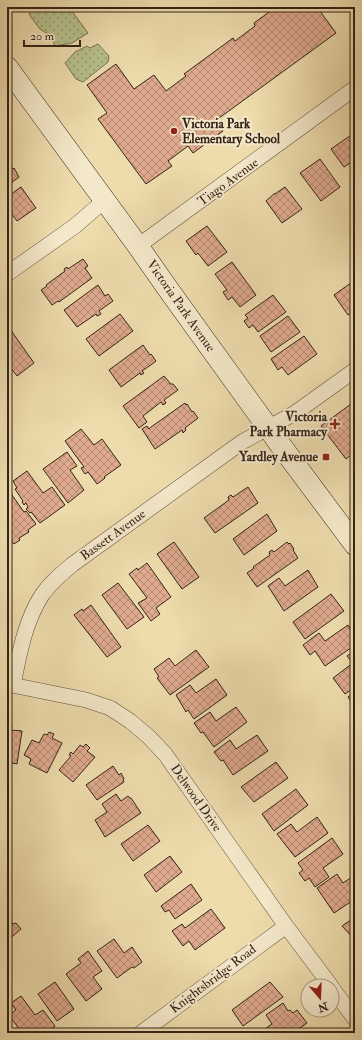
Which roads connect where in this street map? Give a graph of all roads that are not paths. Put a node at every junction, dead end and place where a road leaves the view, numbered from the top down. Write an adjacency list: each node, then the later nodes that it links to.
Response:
1 (7, 67): 3 (main road, Victoria Park Avenue)
2 (355, 88): 4 (street, Tiago Avenue)
3 (105, 200): 4 (main road, Victoria Park Avenue); 5 (street)
4 (138, 246): 7 (main road, Victoria Park Avenue)
5 (7, 274)
6 (355, 370): 7 (street)
7 (268, 428): 8 (main road, Victoria Park Avenue); 9 (street, Bassett Avenue)
8 (355, 545)
9 (10, 684): 10 (street, Delwood Drive)
10 (286, 926): 11 (street, Delwood Drive); 14 (street, Knightsbridge Road)
11 (324, 978)
12 (340, 999): 13 (street, Delwood Drive)
13 (355, 1019)
14 (141, 1033)

